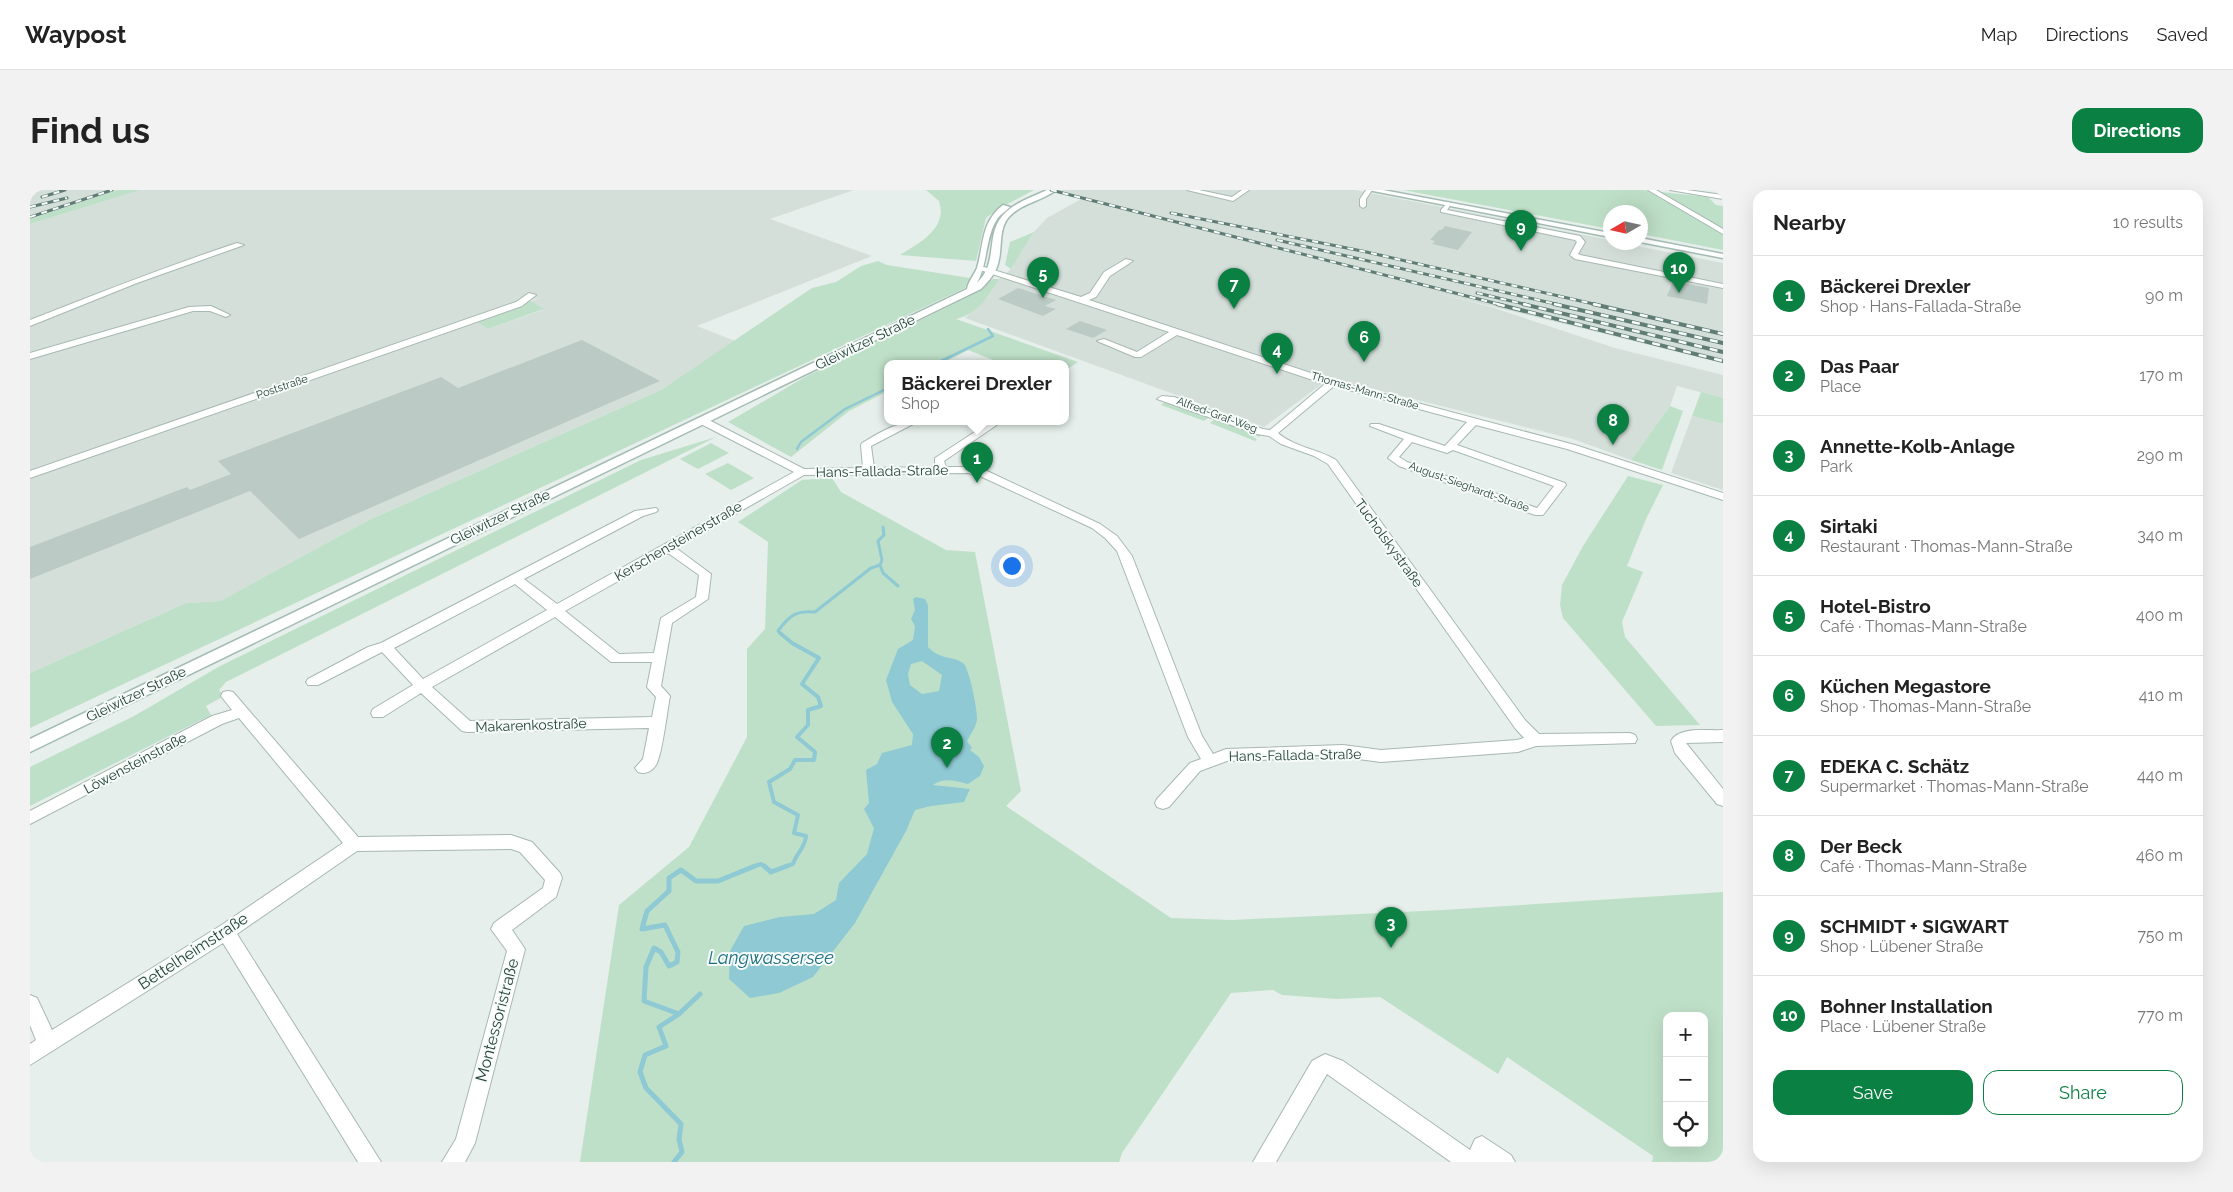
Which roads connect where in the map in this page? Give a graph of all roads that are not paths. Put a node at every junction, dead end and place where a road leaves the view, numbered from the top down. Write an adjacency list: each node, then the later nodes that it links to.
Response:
1 (1040, 190): 18 (main road)
2 (1052, 190): 19 (main road)
3 (1190, 190): 4 (street)
4 (1246, 190)
5 (1371, 190): 9 (main road); 10 (street)
6 (1651, 190): 11 (street)
7 (1673, 190): 8 (street)
8 (1723, 197)
9 (1448, 204): 12 (main road); 21 (street)
10 (1362, 206)
11 (1723, 232)
12 (1603, 234)
13 (1648, 242): 15 (main road)
14 (240, 245): 17 (street)
15 (1723, 256)
16 (1129, 261): 24 (street)
17 (180, 264): 20 (street); 20 (street)
18 (980, 269): 19 (street, Thomas-Mann-Straße); 22 (main road)
19 (993, 272): 22 (main road, Gleiwitzer Straße); 24 (street, Thomas-Mann-Straße)
20 (128, 284): 26 (street)
21 (1723, 286)
22 (971, 290): 32 (main road, Gleiwitzer Straße)
23 (532, 294): 43 (street, Poststraße)
24 (1082, 300): 27 (street, Thomas-Mann-Straße)
25 (226, 315): 29 (street)
26 (30, 323)
27 (1177, 331): 28 (street); 30 (street, Thomas-Mann-Straße)
28 (1101, 341)
29 (30, 356)
30 (1332, 384): 33 (street, Thomas-Mann-Straße); 37 (street)
31 (1162, 399): 37 (street, Alfred-Graf-Weg)
32 (703, 421): 42 (street, Hans-Fallada-Straße); 60 (main road, Gleiwitzer Straße)
33 (1474, 421): 39 (street); 44 (street, Thomas-Mann-Straße)
34 (906, 425): 41 (street)
35 (992, 425): 40 (street)
36 (1375, 426): 38 (street, August-Sieghardt-Straße)
37 (1272, 433): 59 (street, Tucholskystraße)
38 (1410, 438): 39 (street, August-Sieghardt-Straße); 39 (street, August-Sieghardt-Straße)
39 (1451, 446)
40 (941, 470): 41 (street, Hans-Fallada-Straße); 61 (street, Hans-Fallada-Straße)
41 (869, 471): 42 (street, Hans-Fallada-Straße)
42 (802, 472): 46 (street, Kerschensteinerstraße)
43 (30, 474)
44 (1723, 497)
45 (652, 510): 47 (street)
46 (669, 548): 48 (street, Kerschensteinerstraße); 50 (street)
47 (516, 578): 48 (street); 49 (street)
48 (555, 610): 50 (street); 52 (street, Kerschensteinerstraße)
49 (385, 647): 51 (street); 52 (street)
50 (659, 657): 56 (street)
51 (312, 682)
52 (422, 686): 55 (street, Kerschensteinerstraße); 56 (street, Makarenkostraße)
53 (228, 696): 54 (street)
54 (241, 712): 65 (street, Löwensteinstraße); 66 (street)
55 (378, 714)
56 (657, 722): 62 (street)
57 (1723, 736): 63 (street)
58 (1630, 739): 59 (street)
59 (1535, 740): 61 (street, Hans-Fallada-Straße)
60 (30, 746)
61 (1210, 761): 64 (street, Hans-Fallada-Straße)
62 (643, 768)
63 (1723, 800)
64 (1163, 803)
65 (30, 818)
66 (354, 844): 67 (street, Bettelheimstraße); 72 (street, Montessoristraße)
67 (226, 932): 69 (street, Bettelheimstraße); 71 (street)
68 (30, 1004): 69 (street)
69 (48, 1044): 70 (street, Bettelheimstraße)
70 (30, 1055)
71 (370, 1162)
72 (453, 1162)
73 (1264, 1162): 74 (street)
74 (1469, 1162)
75 (1476, 1162): 76 (street)
76 (1504, 1162)

